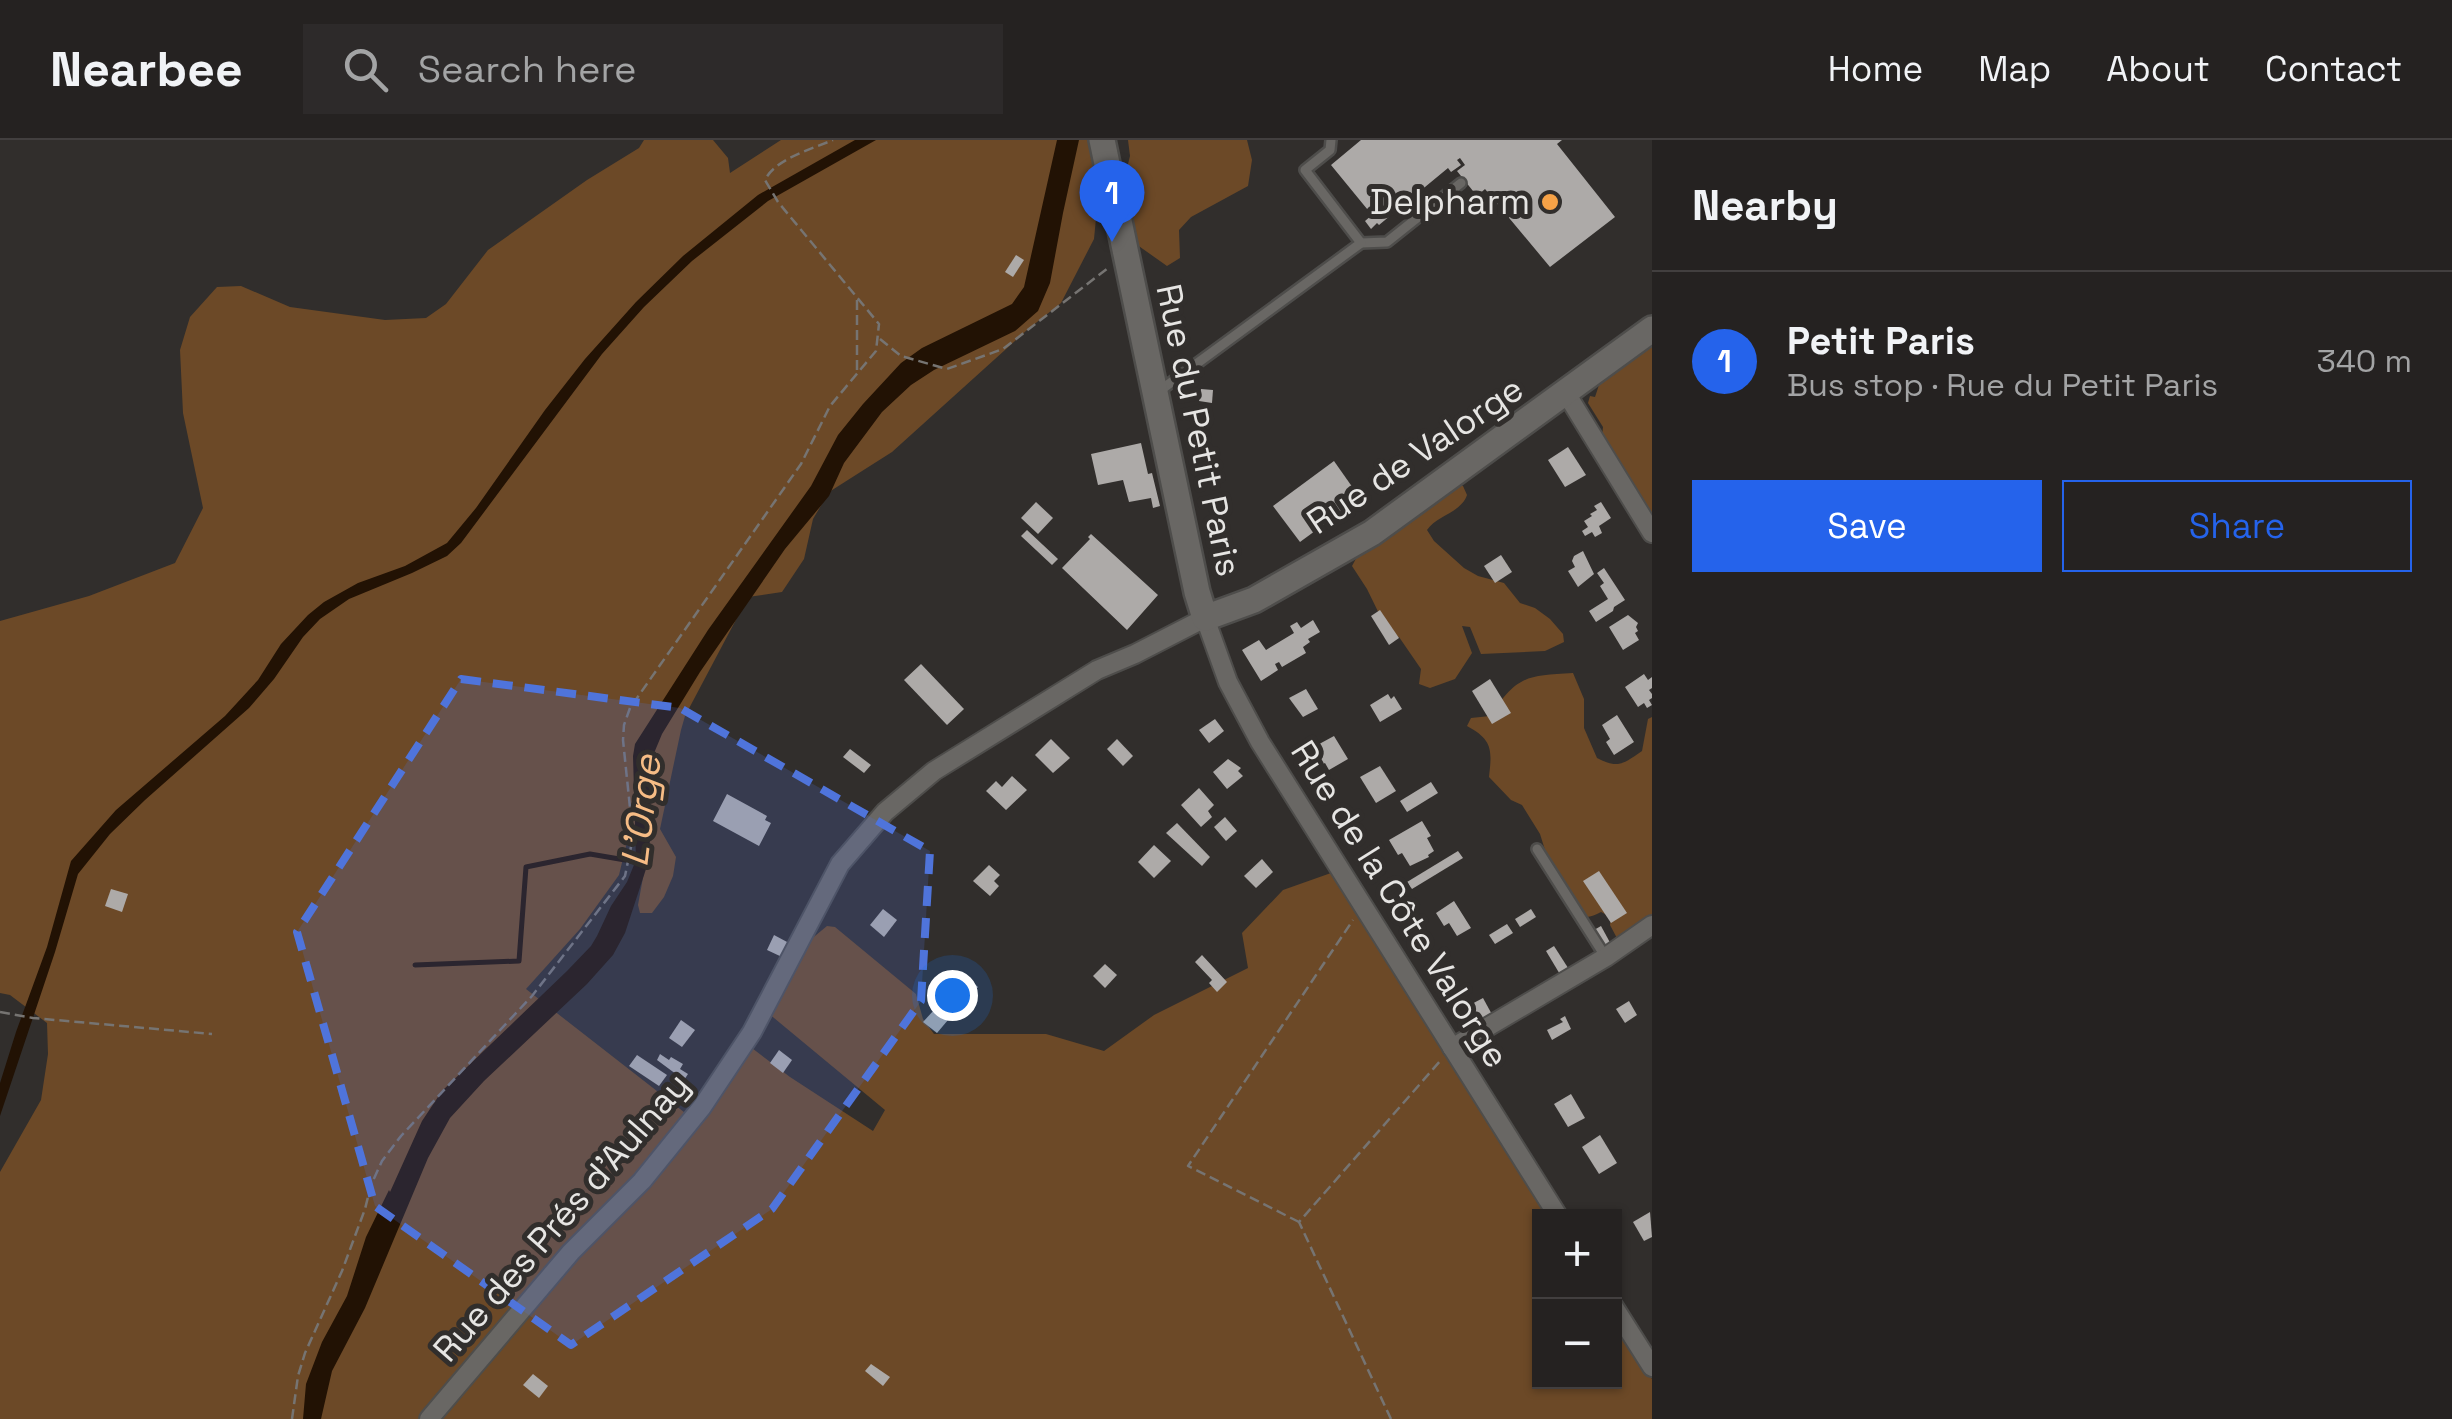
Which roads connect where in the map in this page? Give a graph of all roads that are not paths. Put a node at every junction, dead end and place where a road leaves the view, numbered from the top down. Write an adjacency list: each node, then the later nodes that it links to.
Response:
1 (1102, 140): 7 (street, Rue du Petit Paris)
2 (1331, 140): 4 (lane)
3 (1461, 183): 4 (lane)
4 (1360, 242): 7 (lane)
5 (1652, 329): 6 (street, Rue de Valorge)
6 (1566, 393): 8 (street); 9 (street, Rue de Valorge)
7 (1156, 394): 9 (street, Rue du Petit Paris)
8 (1652, 533)
9 (1205, 618): 13 (street, Rue de la Côte Valorge); 17 (street, Rue des Prés d'Aulnay)
10 (1537, 848): 12 (lane)
11 (1652, 925): 12 (street)
12 (1606, 958): 13 (street)
13 (1452, 1048): 14 (street, Rue de la Côte Valorge)
14 (1554, 1209)
15 (1622, 1319): 16 (street)
16 (1652, 1366)
17 (429, 1419)

